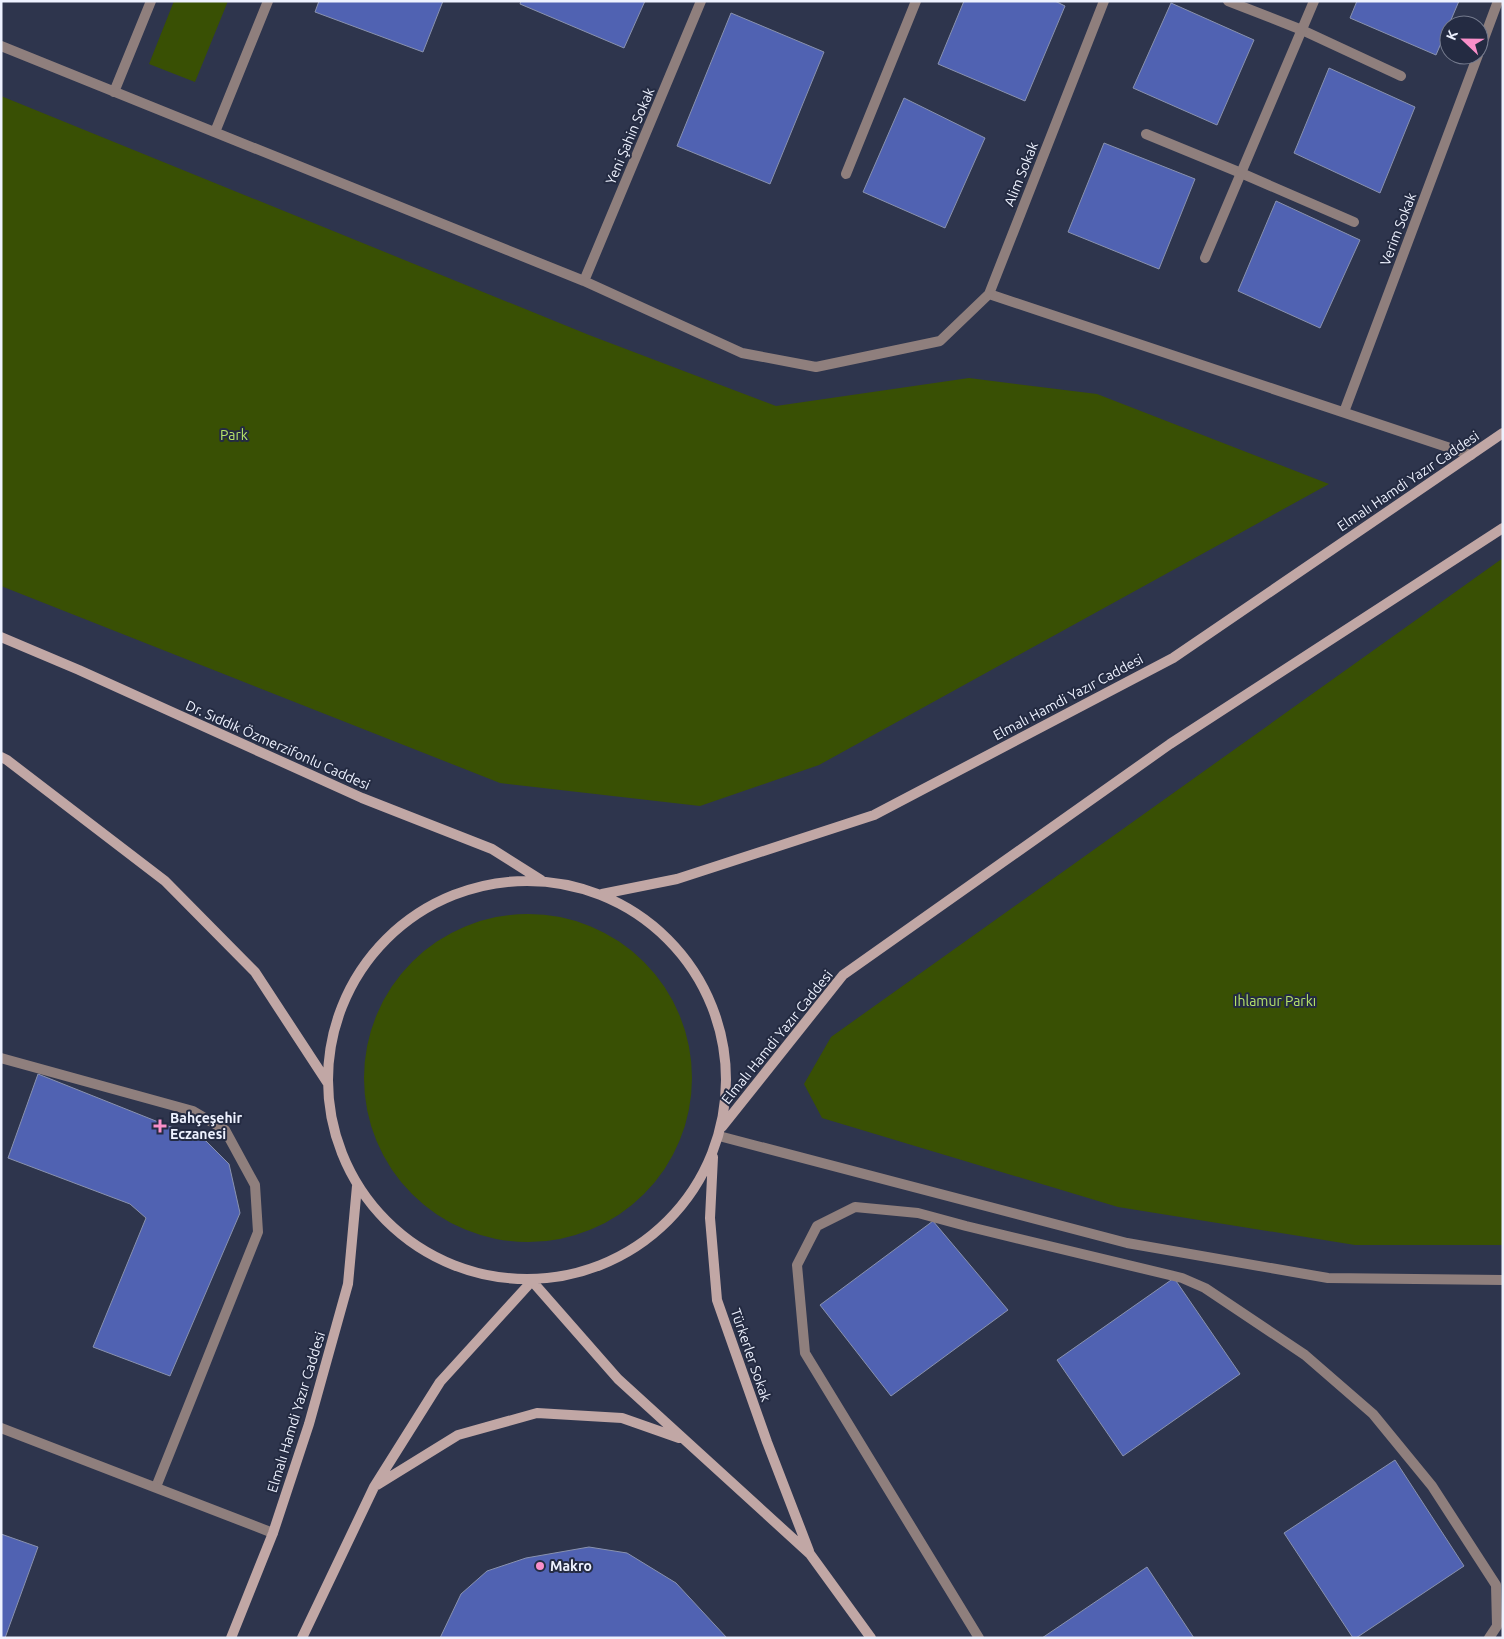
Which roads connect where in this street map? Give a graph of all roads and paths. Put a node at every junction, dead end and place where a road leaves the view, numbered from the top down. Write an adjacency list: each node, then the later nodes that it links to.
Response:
1 (152, 1): 14 (street)
2 (268, 1): 15 (street)
3 (701, 1): 21 (street, Yeni Şahin Sokak)
4 (916, 1): 18 (street)
5 (1104, 1): 22 (street, Alim Sokak)
6 (1228, 1): 10 (street)
7 (1314, 1): 10 (street)
8 (1498, 1): 9 (street, Verim Sokak)
9 (1489, 24)
10 (1302, 30): 13 (street); 17 (street)
11 (1, 46): 14 (street)
12 (1474, 65): 23 (street, Verim Sokak)
13 (1401, 76)
14 (114, 92): 15 (street)
15 (215, 132): 21 (street)
16 (1146, 134): 17 (street)
17 (1241, 173): 19 (street); 20 (street)
18 (846, 174)
19 (1354, 222)
20 (1205, 258)
21 (584, 281): 22 (street, Alim Sokak)
22 (988, 294): 23 (street)
23 (1344, 412): 25 (street)
24 (1503, 433): 25 (main road, Elmalı Hamdi Yazır Caddesi)
25 (1471, 455): 30 (main road, Elmalı Hamdi Yazır Caddesi)
26 (1503, 528): 33 (main road, Elmalı Hamdi Yazır Caddesi)
27 (1, 637): 29 (main road, Dr. Sıddık Özmerzifonlu Caddesi)
28 (1, 757): 32 (main road)
29 (541, 880): 30 (main road); 32 (main road)
30 (602, 894): 33 (main road)
31 (1, 1058): 40 (street)
32 (327, 1082): 35 (main road)
33 (720, 1132): 34 (main road); 36 (street)
34 (713, 1155): 37 (main road); 43 (main road, Türkerler Sokak)
35 (357, 1186): 37 (main road); 42 (main road, Elmalı Hamdi Yazır Caddesi)
36 (1503, 1280)
37 (532, 1281): 39 (main road, Türkerler Sokak); 41 (main road)
38 (1, 1428): 40 (street)
39 (684, 1440): 41 (main road); 43 (main road, Türkerler Sokak)
40 (156, 1487): 42 (street)
41 (374, 1487): 45 (main road)
42 (273, 1533): 44 (main road, Elmalı Hamdi Yazır Caddesi)
43 (810, 1554): 46 (main road, Türkerler Sokak)
44 (231, 1638)
45 (302, 1638)
46 (871, 1638)
47 (979, 1638): 48 (street)
48 (1489, 1638)

